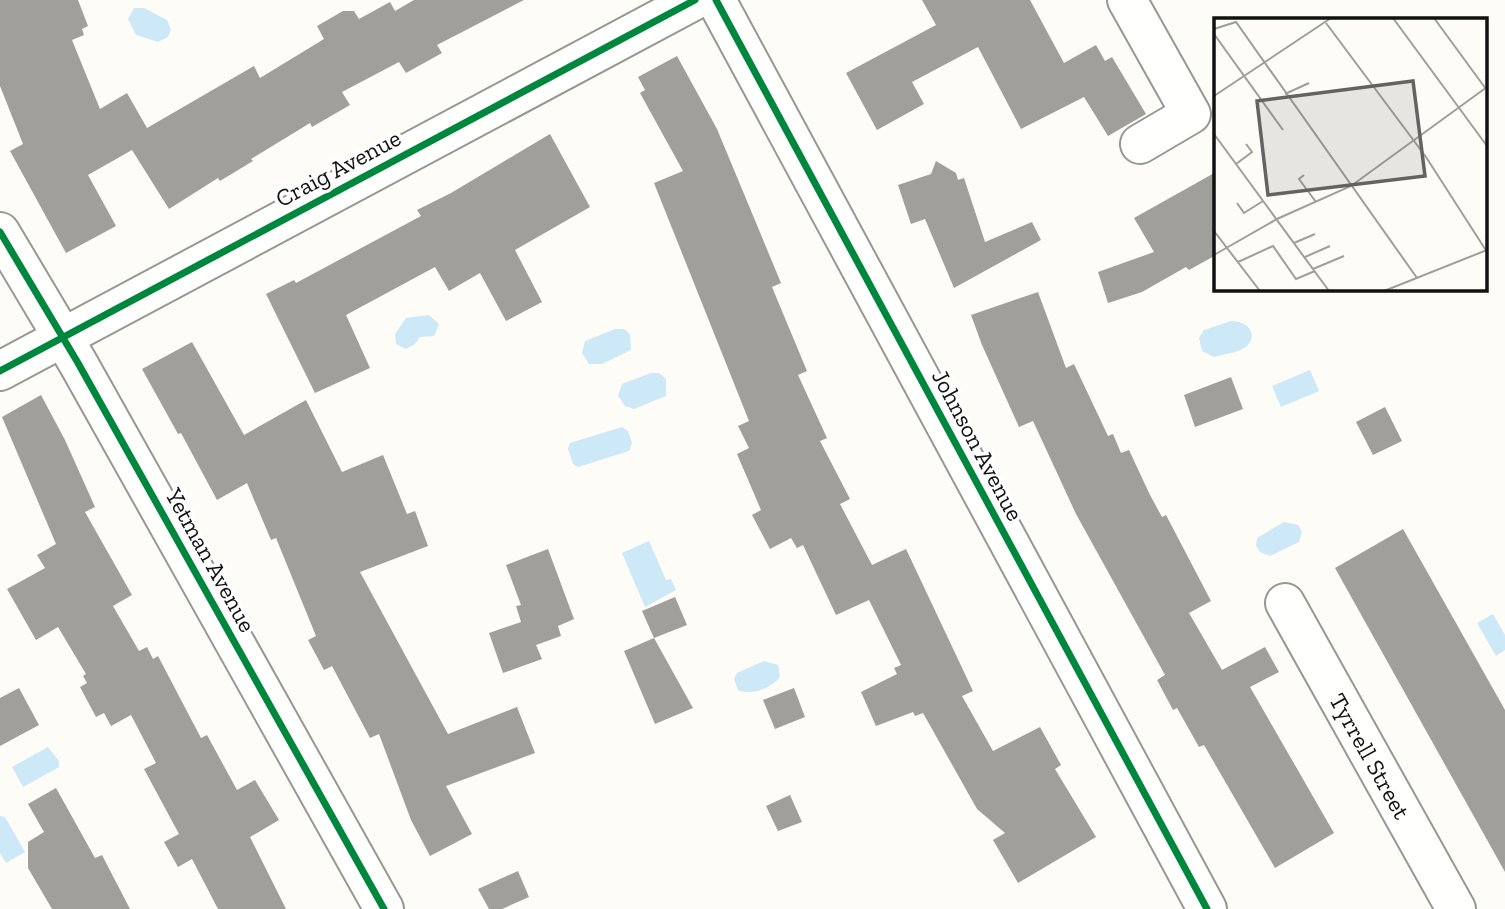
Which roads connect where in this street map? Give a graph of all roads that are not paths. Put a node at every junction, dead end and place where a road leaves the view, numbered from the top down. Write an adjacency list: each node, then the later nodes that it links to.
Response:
1 (695, 0): 6 (street, Craig Avenue)
2 (716, 0): 10 (street, Johnson Avenue)
3 (1127, 0): 4 (street)
4 (1140, 144)
5 (0, 232): 6 (street, Yetman Avenue)
6 (62, 336): 7 (street, Craig Avenue); 9 (street, Yetman Avenue)
7 (0, 371)
8 (1285, 603): 11 (street, Tyrrell Street)
9 (384, 909)
10 (1207, 909)
11 (1456, 909)

